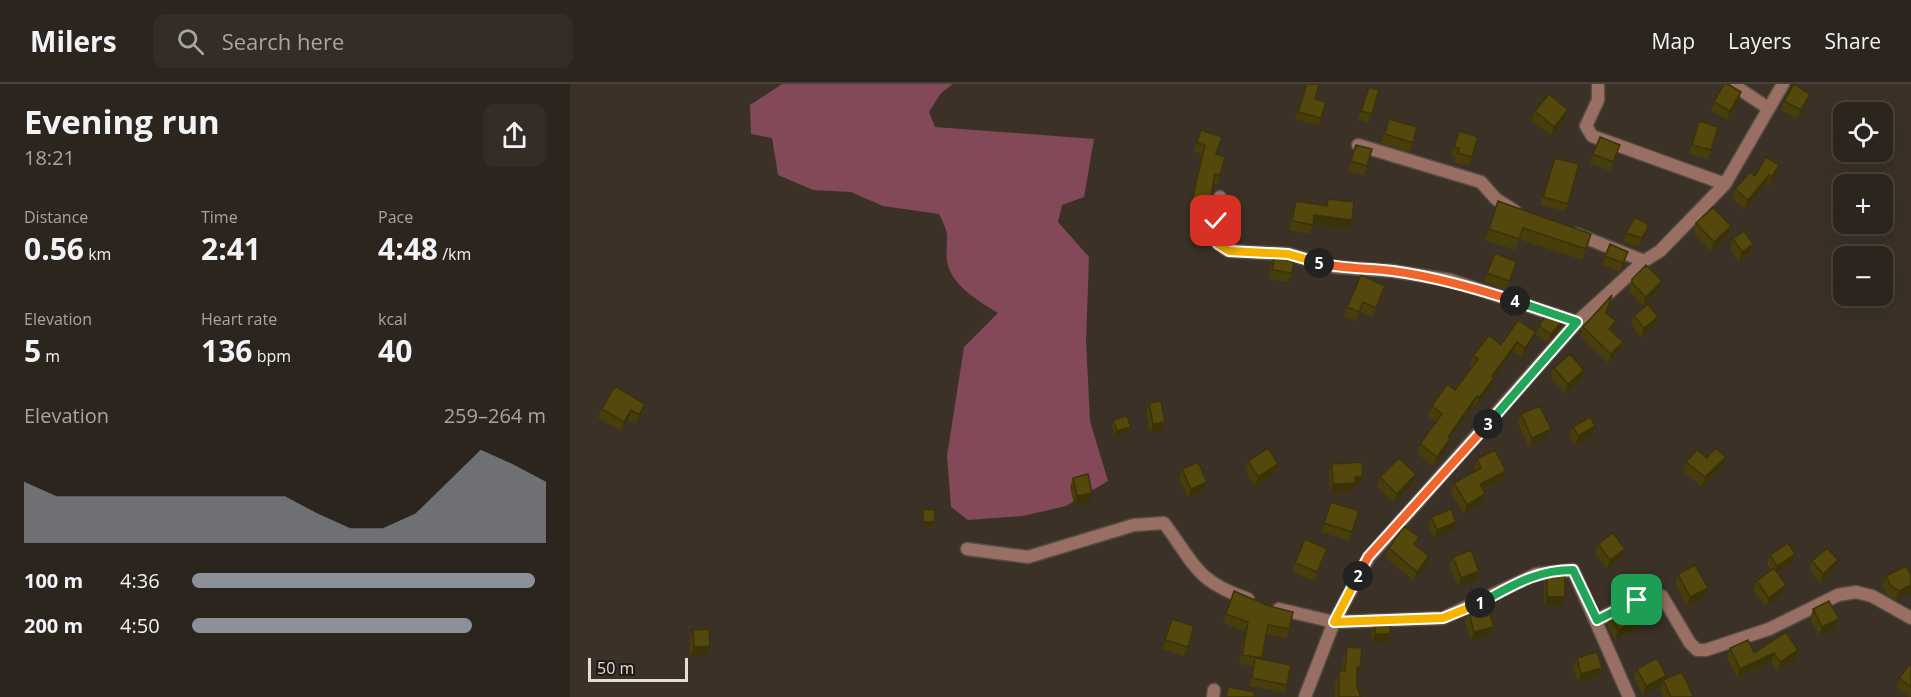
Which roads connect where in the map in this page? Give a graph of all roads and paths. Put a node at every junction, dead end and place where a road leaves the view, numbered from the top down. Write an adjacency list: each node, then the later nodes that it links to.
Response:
1 (1598, 84): 6 (street)
2 (1732, 84): 4 (street)
3 (1783, 84): 4 (street)
4 (1768, 108): 6 (street)
5 (1358, 145): 8 (street)
6 (1725, 184): 10 (street)
7 (1220, 197): 11 (street)
8 (1531, 218)
9 (1565, 230): 10 (street)
10 (1644, 261): 11 (street)
11 (1577, 322): 15 (street)
12 (967, 549): 15 (street)
13 (1911, 618): 14 (street)
14 (1597, 620): 15 (street); 17 (street)
15 (1334, 622): 16 (street)
16 (1305, 697)
17 (1629, 697)

